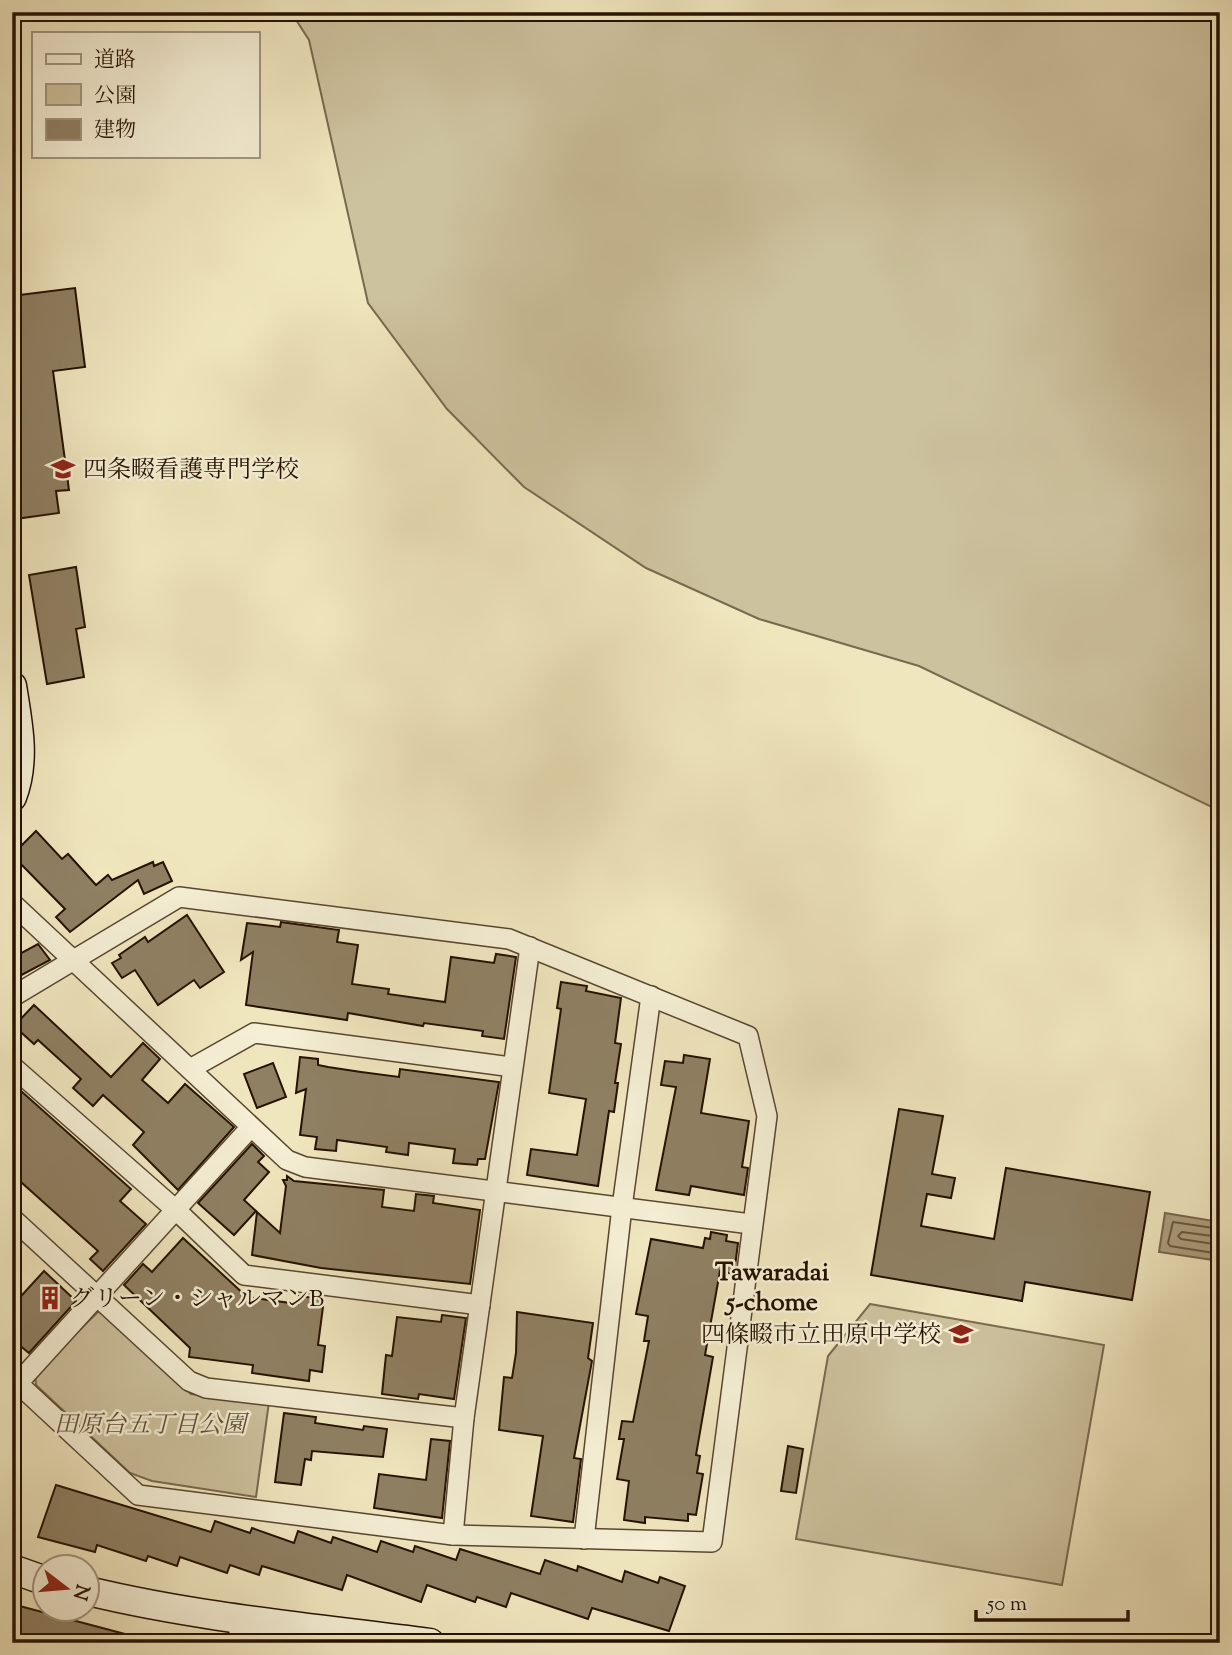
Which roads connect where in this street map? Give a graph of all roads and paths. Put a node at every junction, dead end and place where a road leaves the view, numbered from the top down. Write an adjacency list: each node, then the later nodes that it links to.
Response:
1 (12, 686): 2 (street)
2 (12, 797)
3 (12, 903): 5 (street)
4 (530, 947): 5 (street); 6 (street); 9 (street)
5 (75, 959): 7 (street); 10 (street)
6 (651, 996): 13 (street); 16 (street)
7 (12, 997)
8 (12, 1066): 14 (street)
9 (512, 1067): 10 (street); 12 (street)
10 (190, 1069): 11 (street)
11 (251, 1127): 12 (street); 14 (street)
12 (495, 1190): 13 (street); 18 (street)
13 (622, 1207): 16 (street); 22 (street)
14 (177, 1212): 17 (street); 18 (street)
15 (12, 1218): 17 (street)
16 (751, 1224): 22 (street)
17 (97, 1297): 19 (street); 20 (street)
18 (480, 1305): 20 (street)
19 (15, 1381): 21 (street)
20 (464, 1418): 21 (street)
21 (453, 1535): 22 (street)
22 (584, 1538)
23 (12, 1569): 24 (street)
24 (32, 1575)
25 (102, 1594): 26 (street)
26 (240, 1631): 27 (street)
27 (430, 1643)

